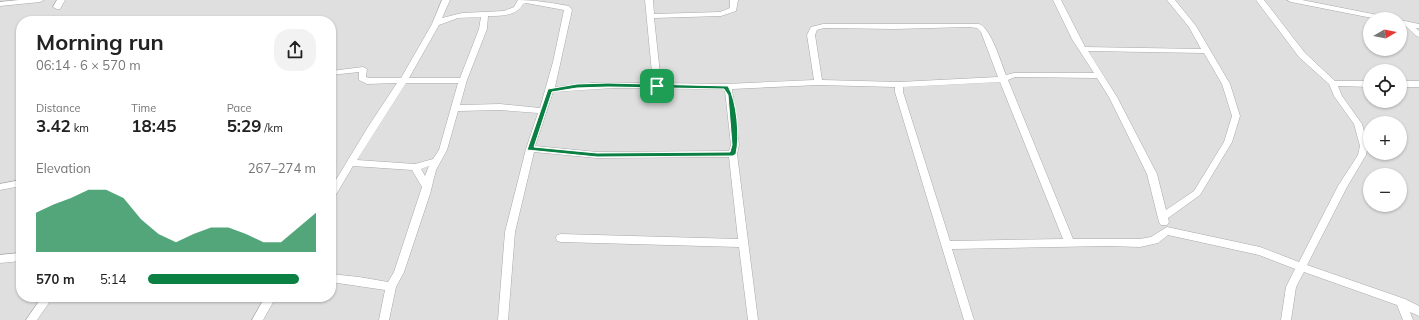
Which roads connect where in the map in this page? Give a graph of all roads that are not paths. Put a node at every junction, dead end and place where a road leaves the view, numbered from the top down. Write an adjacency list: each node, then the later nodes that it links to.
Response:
1 (40, 0): 10 (street)
2 (61, 0): 11 (street)
3 (446, 0): 15 (street)
4 (649, 0): 14 (street)
5 (734, 0): 14 (street)
6 (1057, 0): 19 (street)
7 (1171, 0): 20 (street)
8 (1260, 0): 27 (street)
9 (1292, 0): 12 (street)
10 (0, 4)
11 (57, 7)
12 (1363, 14)
13 (485, 16): 15 (street); 24 (street); 34 (street)
14 (650, 16): 31 (street)
15 (436, 24): 25 (street)
16 (1409, 24): 17 (street); 18 (street)
17 (1419, 26)
18 (1419, 35)
19 (1083, 50): 20 (street); 22 (street)
20 (1206, 51): 46 (street)
21 (336, 72): 25 (street)
22 (1100, 76): 23 (street); 46 (street)
23 (1004, 79): 26 (street); 32 (street); 49 (street)
24 (463, 80): 25 (street); 35 (street)
25 (403, 81): 40 (street)
26 (818, 82): 32 (street); 33 (street)
27 (1333, 83): 28 (street); 54 (street)
28 (1363, 84)
29 (1407, 84): 30 (street)
30 (1419, 84)
31 (657, 86): 33 (street); 34 (street)
32 (899, 86): 51 (street)
33 (726, 87): 38 (street)
34 (550, 90): 36 (street)
35 (455, 108): 36 (street); 39 (street)
36 (541, 111): 37 (street)
37 (530, 149): 38 (street); 64 (street)
38 (733, 154): 50 (street)
39 (437, 161): 41 (street); 43 (street)
40 (351, 163): 41 (street); 45 (street)
41 (415, 167): 43 (street)
42 (16, 184): 44 (street)
43 (426, 185): 56 (street)
44 (0, 187)
45 (336, 188)
46 (1163, 217): 47 (street)
47 (1167, 231): 49 (street); 54 (street)
48 (561, 238): 50 (street)
49 (1069, 242): 51 (street)
50 (744, 244): 65 (street)
51 (945, 245): 66 (street)
52 (16, 257): 53 (street)
53 (0, 259)
54 (1301, 267): 59 (street); 67 (street)
55 (336, 279): 56 (street)
56 (391, 287): 63 (street)
57 (44, 302): 61 (street)
58 (268, 302): 62 (street)
59 (1401, 302): 60 (street); 68 (street)
60 (1419, 311)
61 (31, 320)
62 (257, 320)
63 (384, 320)
64 (504, 320)
65 (753, 320)
66 (969, 320)
67 (1286, 320)
68 (1408, 320)

